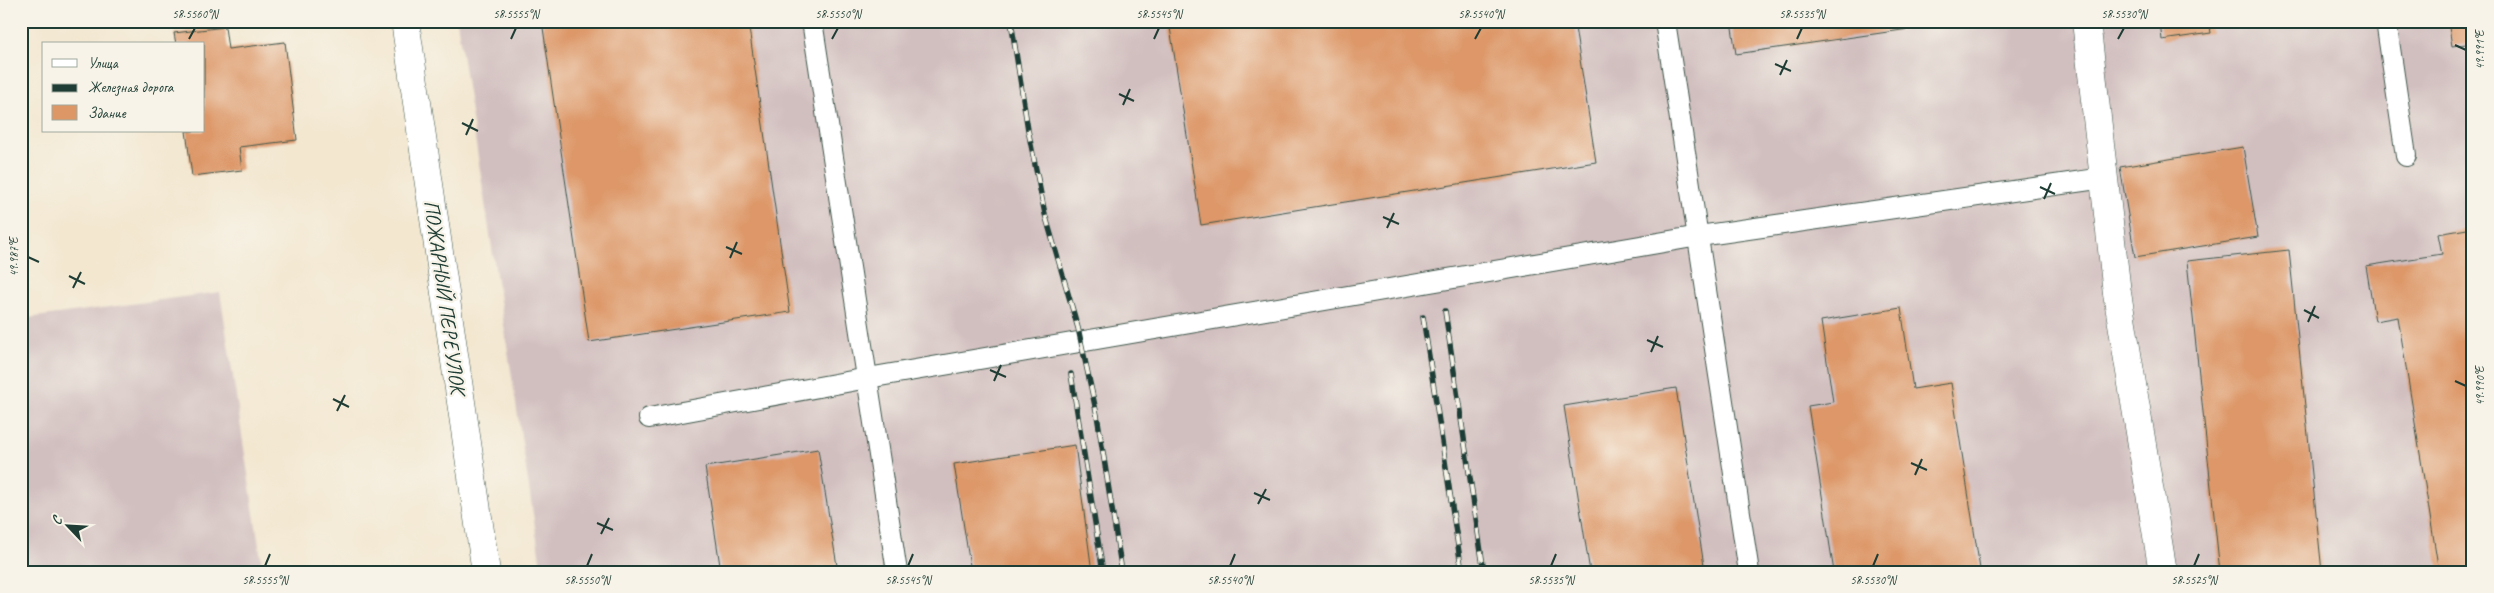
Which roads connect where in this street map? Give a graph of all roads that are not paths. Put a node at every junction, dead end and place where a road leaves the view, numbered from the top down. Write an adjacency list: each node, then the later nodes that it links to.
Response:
1 (405, 21): 11 (street, ПОЖАРНЫЙ ПЕРЕУЛОК)
2 (812, 21): 9 (lane)
3 (1664, 21): 8 (lane)
4 (2086, 21): 7 (street)
5 (2386, 21): 6 (lane)
6 (2406, 156)
7 (2104, 178): 8 (lane); 14 (street)
8 (1699, 236): 9 (lane); 13 (lane)
9 (868, 378): 10 (lane); 12 (lane)
10 (649, 418)
11 (486, 572)
12 (897, 572)
13 (1749, 572)
14 (2163, 572)

